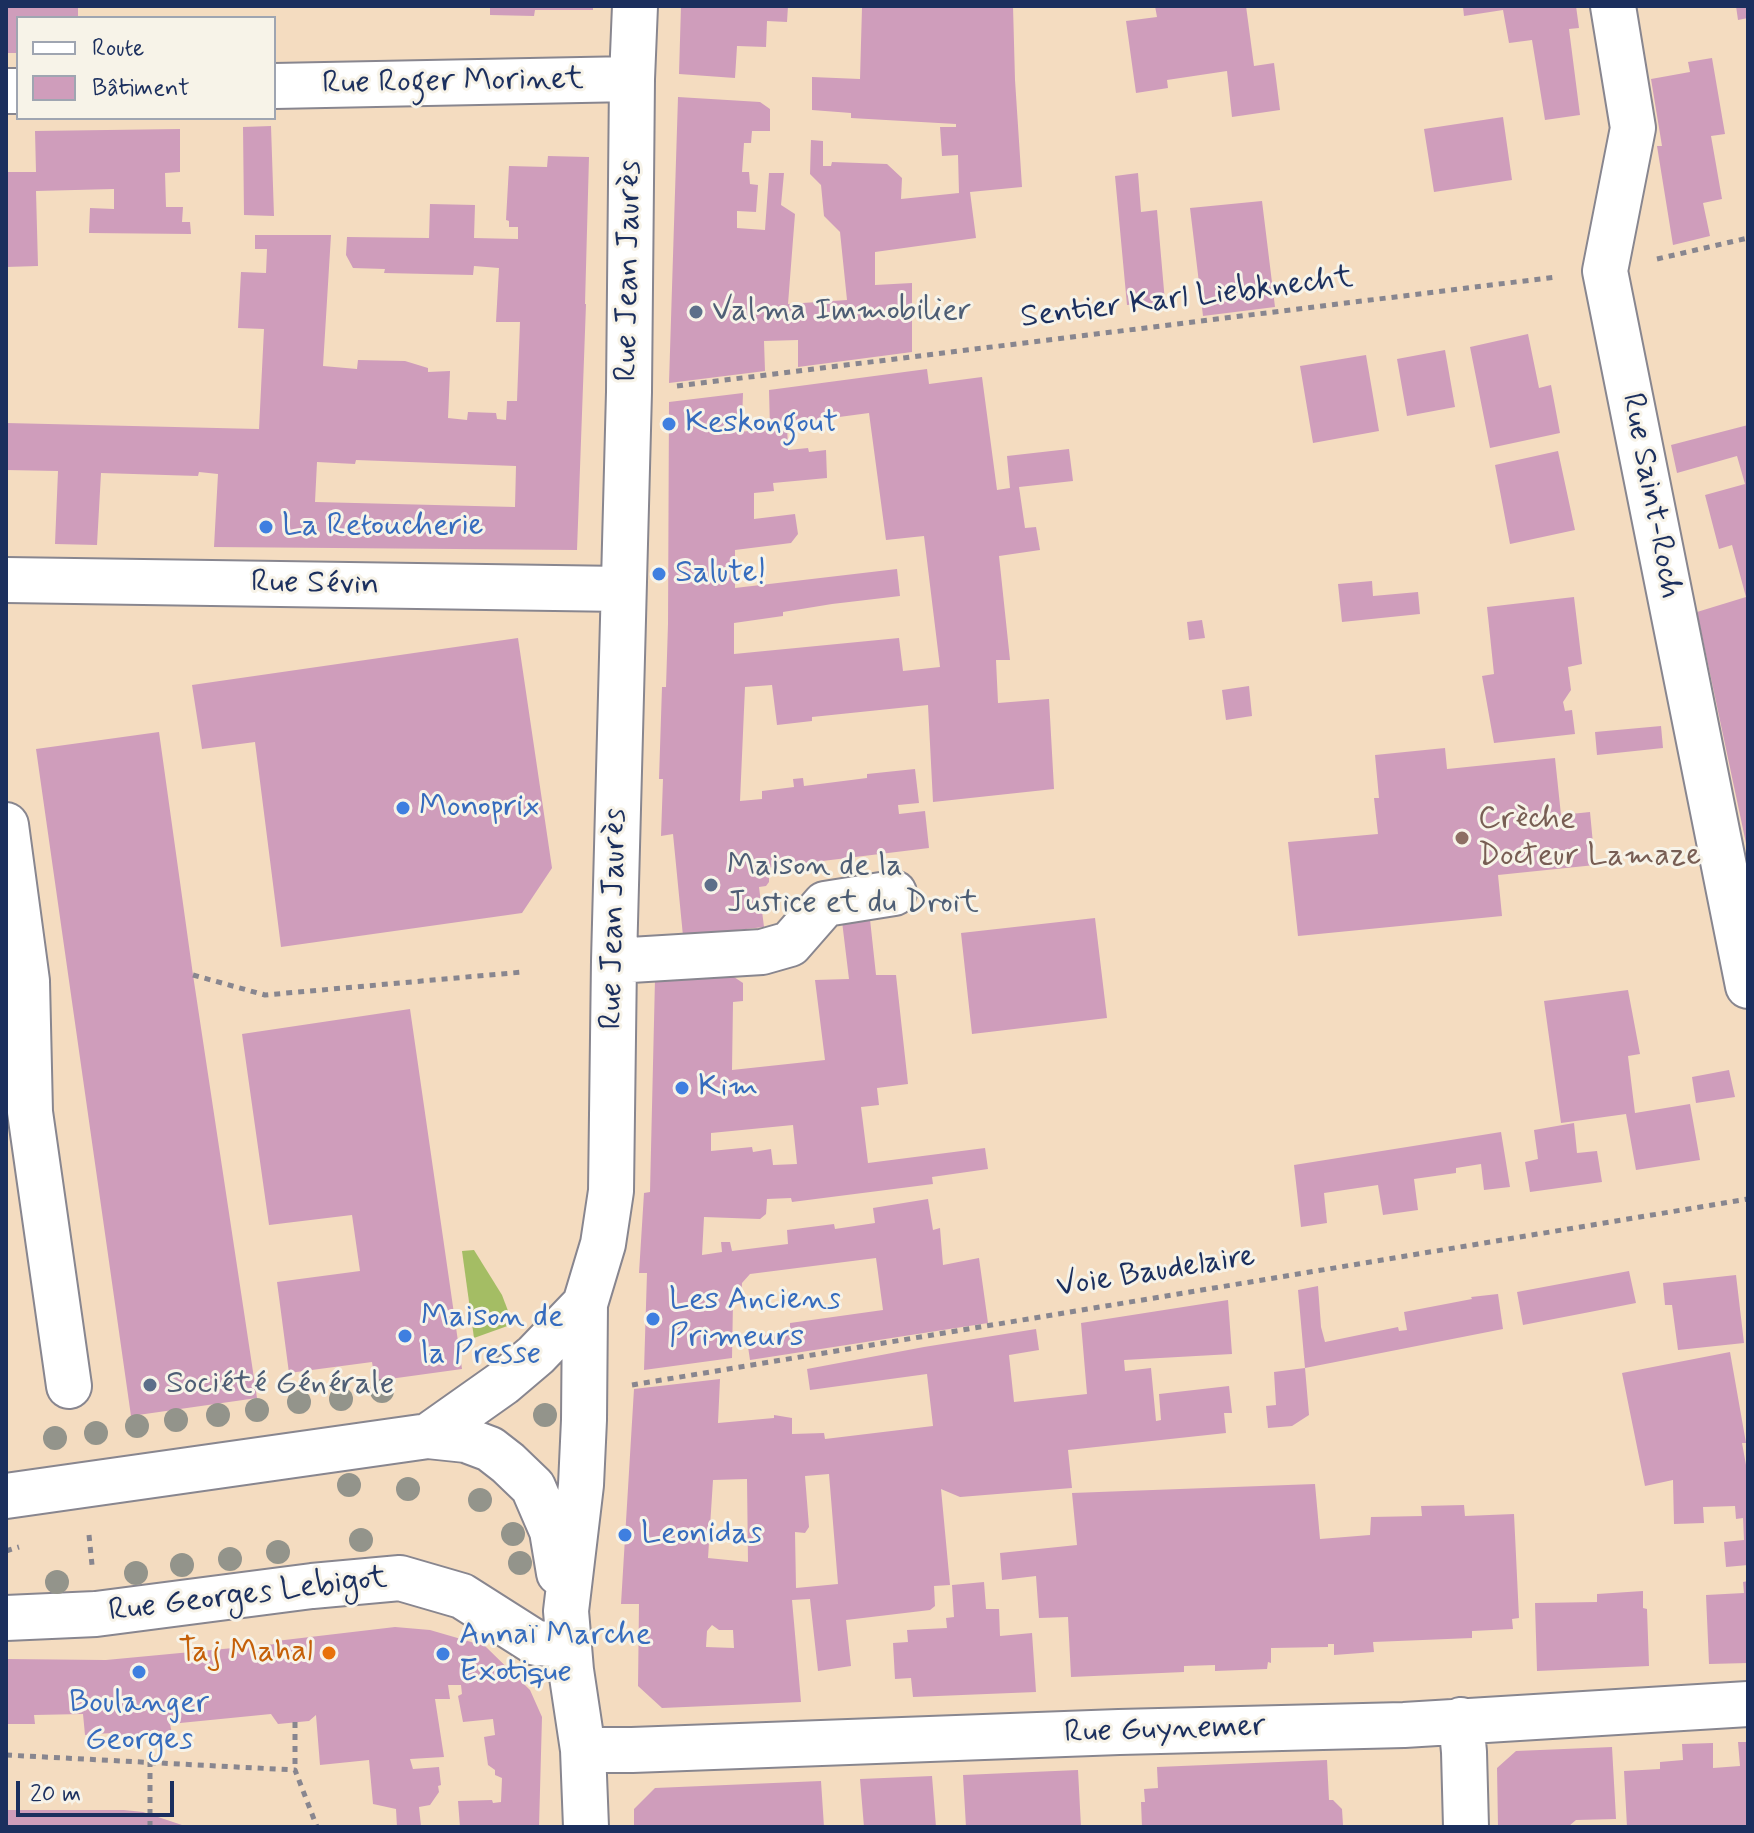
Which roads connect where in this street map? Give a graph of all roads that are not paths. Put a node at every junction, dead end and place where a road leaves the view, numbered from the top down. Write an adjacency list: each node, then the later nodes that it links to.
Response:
1 (635, 6): 3 (street, Rue Jean Jaurès)
2 (1613, 6): 10 (street, Rue Saint-Roch)
3 (632, 79): 4 (street, Rue Roger Morinet); 6 (street, Rue Jean Jaurès)
4 (276, 86)
5 (6, 580): 6 (street, Rue Sévin)
6 (623, 589): 9 (street, Rue Jean Jaurès)
7 (6, 825): 12 (street)
8 (894, 893): 9 (street)
9 (614, 961): 11 (street, Rue Jean Jaurès)
10 (1748, 986)
11 (585, 1304): 13 (street); 16 (street, Rue Jean Jaurès)
12 (69, 1386)
13 (428, 1436): 14 (street); 16 (street)
14 (6, 1496)
15 (6, 1618): 16 (street, Rue Georges Lebigot)
16 (568, 1628): 19 (street, Rue Jean Jaurès)
17 (1748, 1704): 18 (street, Rue Guynemer)
18 (1461, 1720): 19 (street, Rue Guynemer); 21 (street)
19 (583, 1750): 20 (street, Rue Jean Jaurès)
20 (586, 1827)
21 (1466, 1827)

